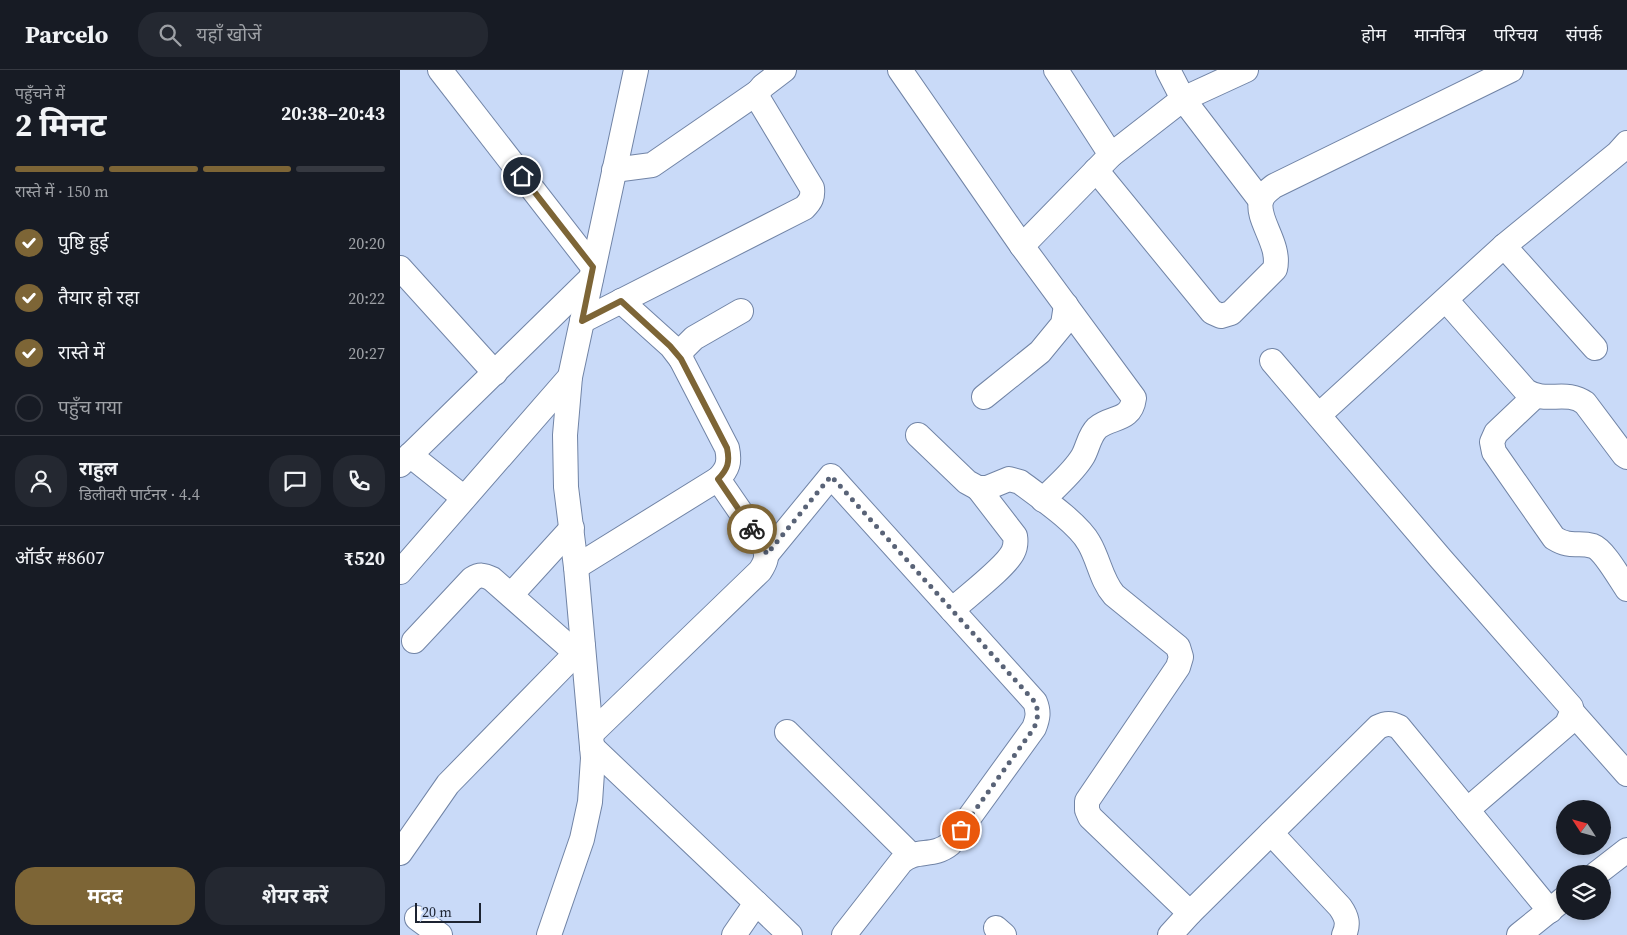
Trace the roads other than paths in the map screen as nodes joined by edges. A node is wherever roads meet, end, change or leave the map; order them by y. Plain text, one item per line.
1 (440, 70) edge
2 (636, 70) edge
3 (784, 70) edge
4 (900, 70) edge
5 (1056, 70) edge
6 (1168, 70) edge
7 (1246, 70) edge
8 (1512, 70) edge
9 (758, 92) junction
10 (1183, 99) junction
11 (1624, 153) edge
12 (1104, 163) junction
13 (614, 170) junction
14 (1261, 201) junction
15 (1022, 246) junction
16 (1504, 246) junction
17 (400, 268) edge
18 (592, 273) junction
19 (1446, 300) junction
20 (621, 301) junction
21 (1066, 304) junction
22 (741, 311) dead end
23 (582, 321) junction
24 (1595, 348) dead end
25 (681, 359) junction
26 (1272, 361) dead end
27 (495, 372) junction
28 (570, 377) junction
29 (984, 397) dead end
30 (1534, 397) junction
31 (1319, 415) junction
32 (918, 435) dead end
33 (1627, 457) edge
34 (405, 460) edge
35 (718, 479) junction
36 (978, 488) junction
37 (464, 498) junction
38 (1043, 500) junction
39 (572, 528) junction
40 (767, 554) junction
41 (576, 568) junction
42 (400, 572) edge
43 (1627, 590) edge
44 (511, 595) junction
45 (952, 610) junction
46 (414, 641) dead end
47 (579, 650) junction
48 (1572, 712) junction
49 (787, 732) dead end
50 (591, 741) junction
51 (1627, 774) edge
52 (1467, 810) junction
53 (1271, 833) junction
54 (1627, 850) edge
55 (400, 853) edge
56 (911, 855) junction
57 (1608, 865) edge
58 (756, 903) junction
59 (1556, 903) edge
60 (1556, 905) edge
61 (1190, 913) junction
62 (417, 918) dead end
63 (440, 935) edge
64 (548, 935) edge
65 (734, 935) edge
66 (790, 935) edge
67 (844, 935) edge
68 (1170, 935) edge
69 (1344, 935) edge
70 (1519, 935) edge

1 - 18 street
2 - 13 street
3 - 9 street
4 - 15 street
5 - 12 street
6 - 10 street
7 - 10 street
8 - 14 street
9 - 13 street
9 - 20 street
10 - 12 street
10 - 14 street
11 - 16 street
12 - 14 street
12 - 15 street
13 - 18 street
15 - 21 street
16 - 19 street
16 - 24 street
17 - 27 street
18 - 23 street
18 - 27 street
19 - 30 street
19 - 31 street
20 - 23 street
20 - 25 street
21 - 29 street
21 - 38 street
22 - 25 street
23 - 28 street
25 - 35 street
26 - 31 street
27 - 34 street
28 - 37 street
28 - 39 street
30 - 33 street
30 - 43 street
31 - 48 street
32 - 36 street
34 - 37 street
35 - 40 street
35 - 41 street
36 - 38 street
36 - 45 street
37 - 42 street
38 - 61 street
39 - 41 street
39 - 44 street
40 - 45 street
40 - 50 street
41 - 47 street
44 - 46 street
44 - 47 street
45 - 56 street
47 - 50 street
47 - 55 street
48 - 51 street
48 - 52 street
49 - 56 street
50 - 58 street
50 - 64 street
52 - 53 street
52 - 59 street
53 - 61 street
53 - 69 street
54 - 57 street
56 - 67 street
58 - 65 street
58 - 66 street
60 - 70 street
61 - 68 street
62 - 63 street

